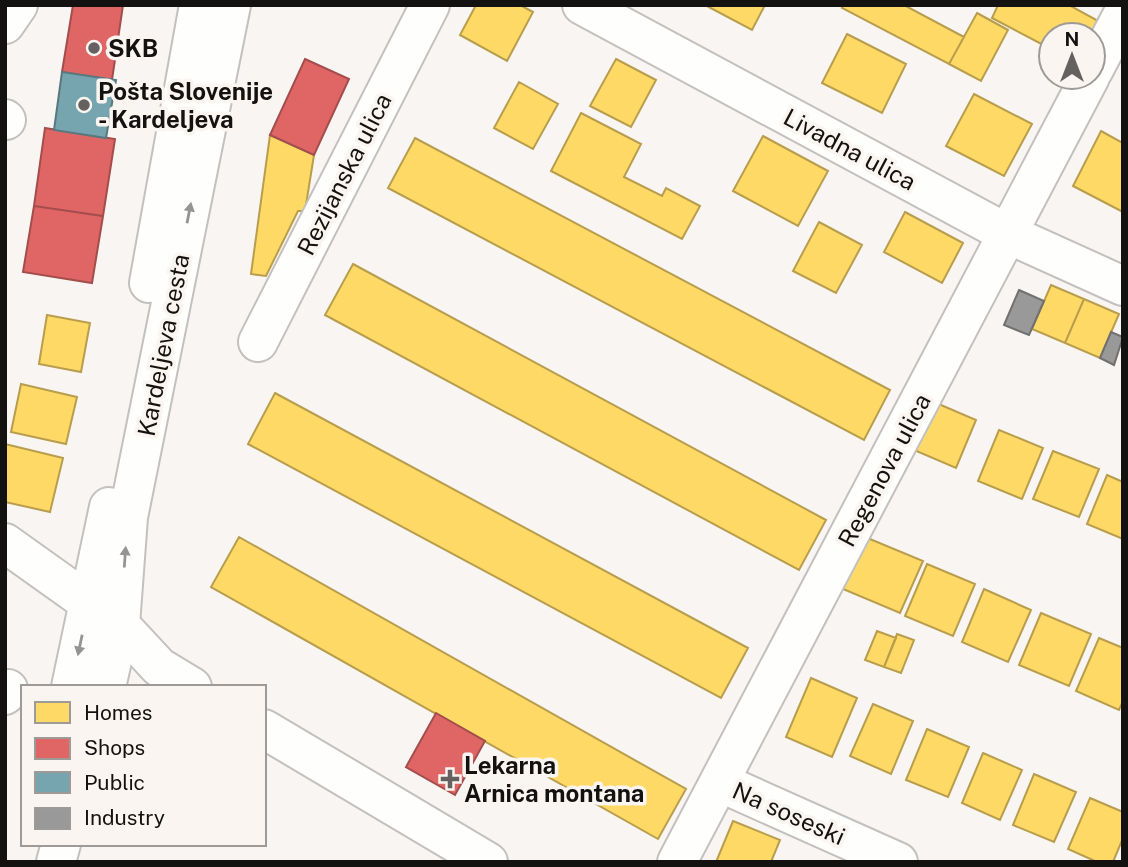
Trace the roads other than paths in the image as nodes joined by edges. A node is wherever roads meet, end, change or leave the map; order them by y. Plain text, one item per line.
1 (19, 5) edge
2 (199, 5) edge
3 (231, 5) edge
4 (430, 5) edge
5 (582, 5) edge
6 (1123, 14) edge
7 (5, 24) edge
8 (1107, 44) edge
9 (1083, 91) edge
10 (1008, 234) junction
11 (1123, 286) edge
12 (258, 342) dead end
13 (5, 543) edge
14 (89, 603) junction
15 (120, 625) junction
16 (71, 685) edge
17 (106, 685) edge
18 (189, 685) edge
19 (266, 730) edge
20 (719, 782) junction
21 (488, 862) edge
22 (677, 862) edge
23 (898, 862) edge

1 - 7 street
2 - 14 street, Kardeljeva cesta
15 -> 3 street, Kardeljeva cesta
4 - 12 street, Rezijanska ulica
5 - 10 street, Livadna ulica
6 - 8 street
9 - 10 street, Regenova ulica
10 - 11 street, Livadna ulica
10 - 20 street, Regenova ulica
13 - 14 street
14 - 15 street
14 -> 16 street, Kardeljeva cesta
15 - 17 street, Kardeljeva cesta
15 - 18 street
19 - 21 street
20 - 22 street, Regenova ulica
20 - 23 street, Na soseski

